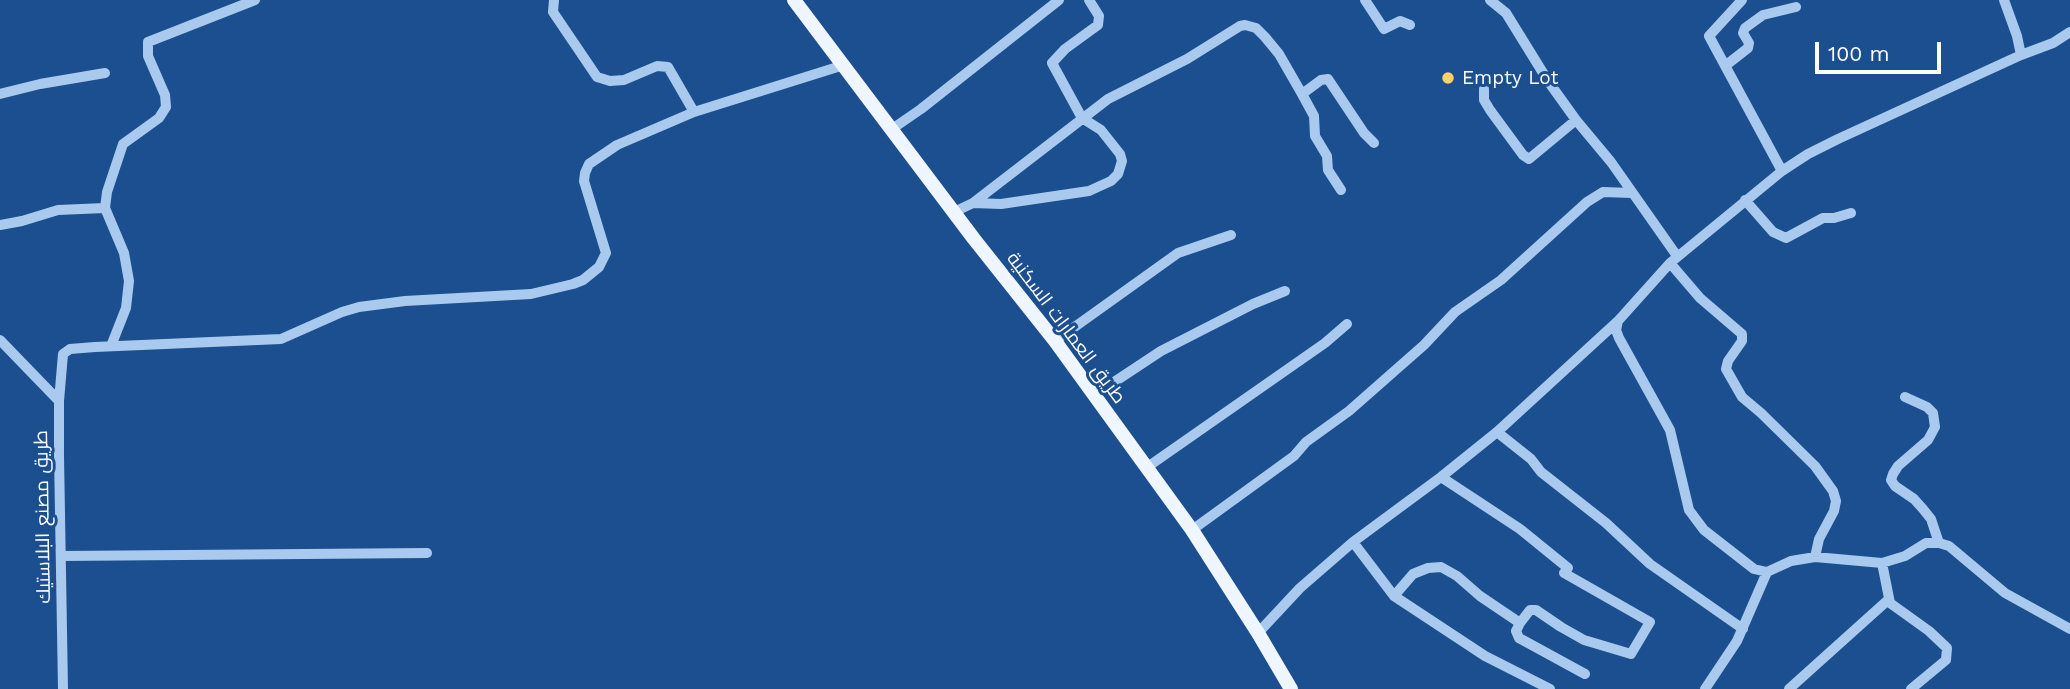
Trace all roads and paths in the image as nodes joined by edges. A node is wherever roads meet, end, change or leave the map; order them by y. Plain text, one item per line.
1 (255, 0) edge
2 (554, 0) edge
3 (794, 0) edge
4 (1059, 0) edge
5 (1088, 0) edge
6 (1365, 0) edge
7 (1742, 0) edge
8 (2004, 0) edge
9 (1500, 2) edge
10 (1797, 7) dead end
11 (1410, 26) dead end
12 (2070, 32) edge
13 (2021, 55) junction
14 (844, 65) junction
15 (1725, 66) junction
16 (105, 73) dead end
17 (1484, 89) dead end
18 (0, 94) edge
19 (1302, 94) junction
20 (694, 112) junction
21 (1082, 118) junction
22 (1576, 120) junction
23 (892, 129) junction
24 (1374, 143) dead end
25 (1782, 171) junction
26 (1341, 190) dead end
27 (1632, 193) junction
28 (1745, 200) junction
29 (973, 203) junction
30 (105, 208) junction
31 (954, 212) junction
32 (1851, 213) dead end
33 (0, 225) edge
34 (1231, 235) dead end
35 (1674, 260) junction
36 (1285, 291) dead end
37 (1618, 321) junction
38 (1347, 324) dead end
39 (0, 340) edge
40 (1055, 341) junction
41 (111, 346) junction
42 (1093, 396) junction
43 (1905, 397) dead end
44 (59, 401) junction
45 (1496, 432) junction
46 (1146, 468) junction
47 (1441, 477) junction
48 (1192, 530) junction
49 (1353, 542) junction
50 (1939, 543) junction
51 (427, 553) dead end
52 (61, 556) junction
53 (1815, 557) junction
54 (1882, 563) junction
55 (1767, 572) junction
56 (1394, 596) junction
57 (1888, 600) junction
58 (1520, 623) junction
59 (1743, 629) junction
60 (2070, 629) edge
61 (1258, 633) junction
62 (1585, 674) dead end
63 (63, 689) edge
64 (1291, 689) edge
65 (1550, 689) edge
66 (1705, 689) edge
67 (1789, 689) edge
68 (1911, 689) edge

1 - 30 street
2 - 20 street
3 - 14 main road, طريق العمارات السكنية
4 - 23 street
5 - 21 street
6 - 11 street
7 - 15 street
8 - 13 street
9 - 22 street
10 - 15 street
12 - 13 street
13 - 25 street
14 - 20 street
14 - 23 main road, طريق العمارات السكنية
15 - 25 street
16 - 18 street
17 - 22 street
19 - 21 street
19 - 24 street
19 - 26 street
20 - 41 street
21 - 29 street
21 - 29 street
22 - 27 street
23 - 31 main road, طريق العمارات السكنية
25 - 28 street
27 - 35 street
27 - 48 street
28 - 32 street
28 - 35 street
29 - 31 street
30 - 33 street
30 - 41 street
31 - 40 main road, طريق العمارات السكنية
34 - 40 street
35 - 37 street
35 - 53 street
36 - 42 street
37 - 45 street
37 - 55 street
38 - 46 street
39 - 44 street
40 - 42 main road, طريق العمارات السكنية
41 - 44 street, طريق مصنع البلاستيك
42 - 46 main road, طريق العمارات السكنية
43 - 50 street
44 - 52 street, طريق مصنع البلاستيك
45 - 47 street
45 - 59 street
46 - 48 main road, طريق العمارات السكنية
47 - 49 street
47 - 58 street
48 - 61 main road, طريق العمارات السكنية
49 - 56 street
49 - 61 street
50 - 54 street
50 - 60 street
51 - 52 street
52 - 63 street, طريق مصنع البلاستيك
53 - 54 street
53 - 55 street
54 - 57 street
55 - 59 street
56 - 58 street
56 - 65 street
57 - 67 street
57 - 68 street
58 - 62 street
59 - 66 street
61 - 64 main road, طريق العمارات السكنية

